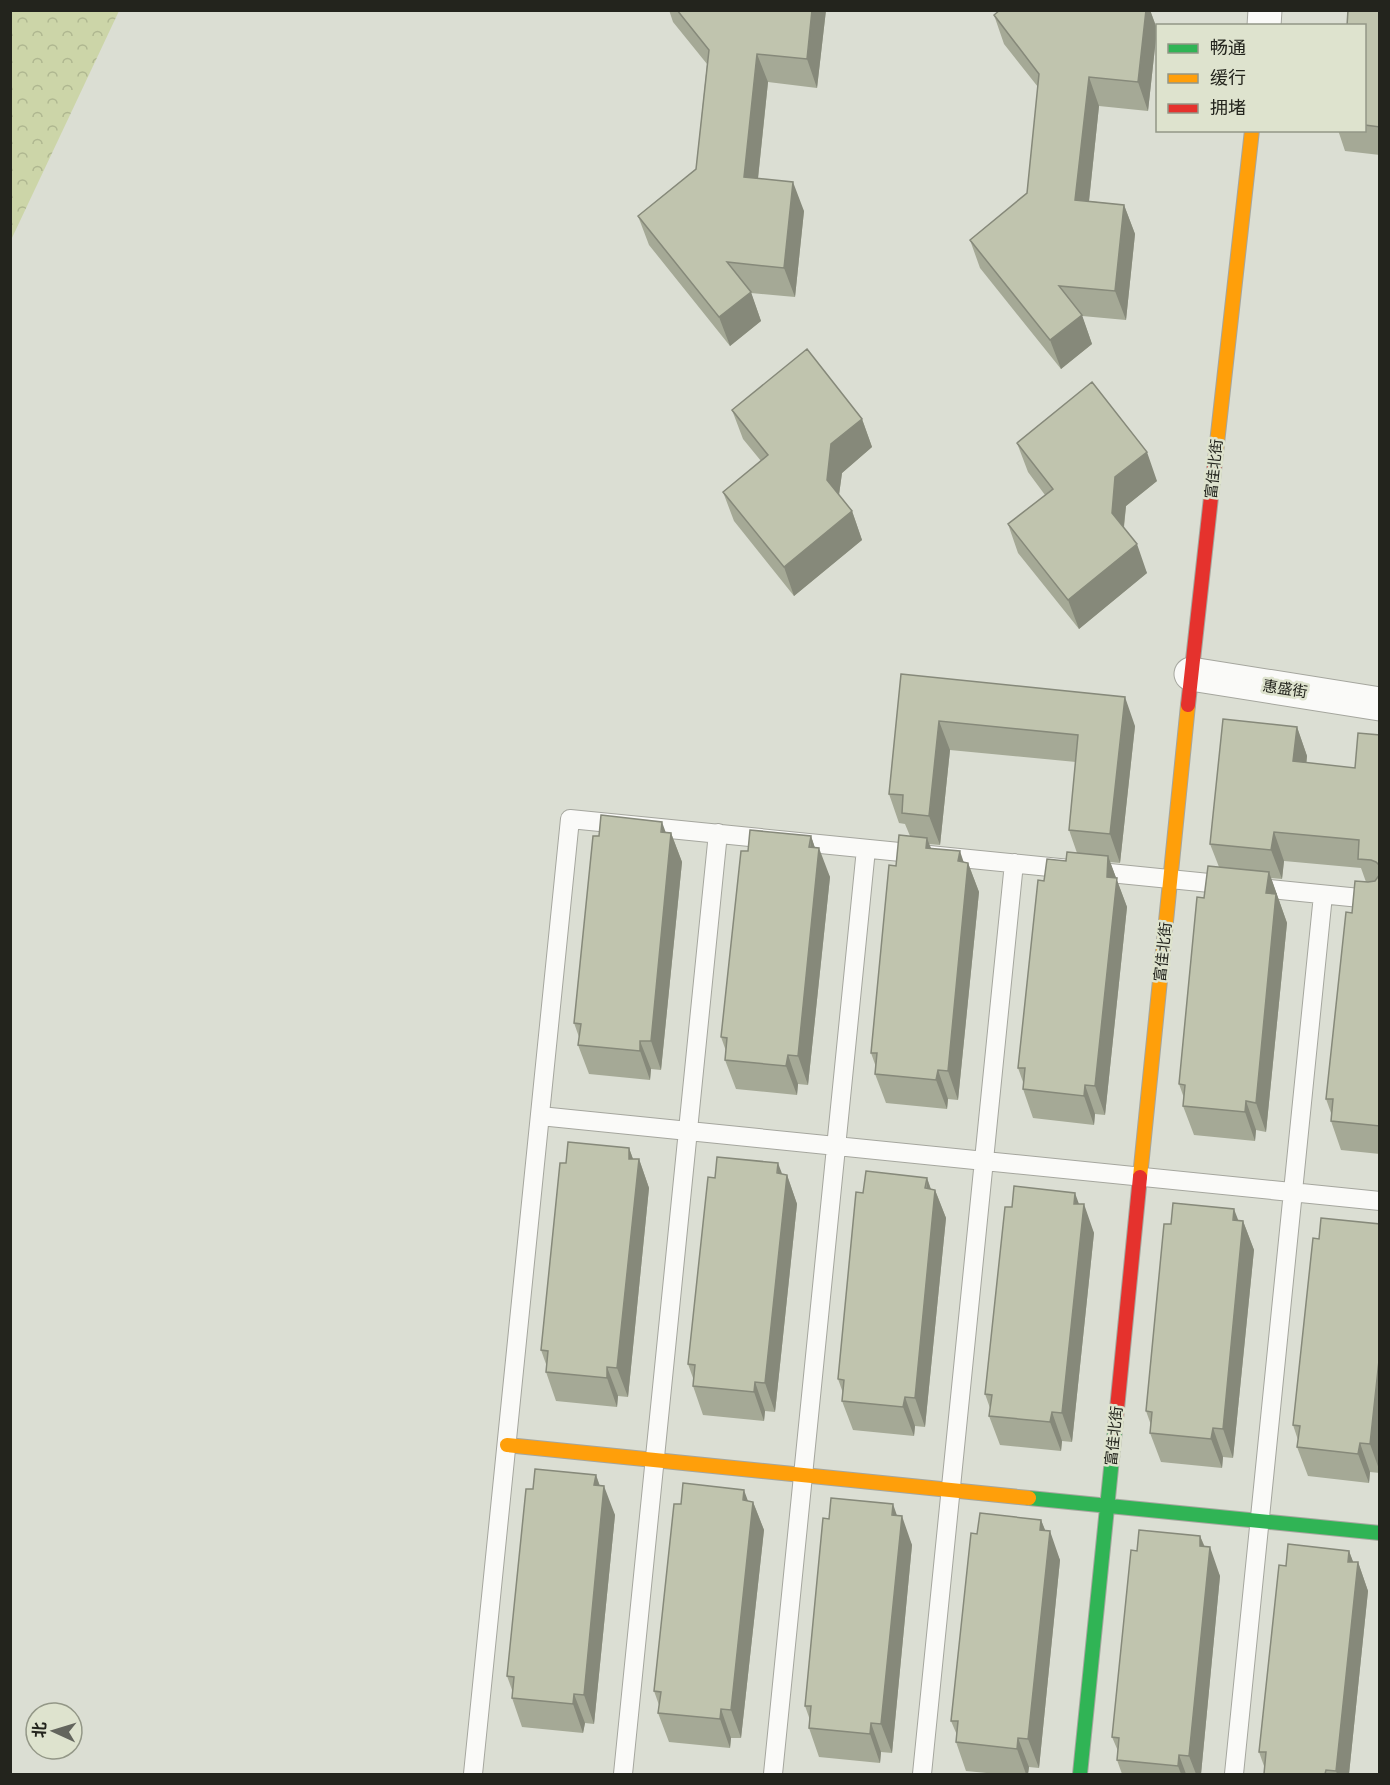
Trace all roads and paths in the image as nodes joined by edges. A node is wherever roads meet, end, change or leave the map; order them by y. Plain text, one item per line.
1 (1252, 132) edge
2 (1191, 674) junction
3 (1380, 704) edge
4 (718, 833) junction
5 (866, 849) junction
6 (1014, 863) junction
7 (1171, 879) junction
8 (1323, 895) junction
9 (1380, 900) edge
10 (540, 1116) junction
11 (687, 1131) junction
12 (836, 1146) junction
13 (984, 1161) junction
14 (1140, 1177) junction
15 (1293, 1192) junction
16 (1380, 1201) edge
17 (507, 1444) junction
18 (654, 1460) junction
19 (803, 1474) junction
20 (951, 1489) junction
21 (1107, 1505) junction
22 (1260, 1521) junction
23 (1380, 1533) edge
24 (476, 1774) edge
25 (623, 1774) edge
26 (773, 1774) edge
27 (922, 1774) edge
28 (1080, 1774) edge
29 (1234, 1774) edge

1 - 2 street, 富佳北街
2 - 3 street, 惠盛街
2 - 7 street, 富佳北街
4 - 5 lane
4 - 10 lane
4 - 11 lane
5 - 6 lane
5 - 12 lane
6 - 7 lane
6 - 13 lane
7 - 8 lane
7 - 14 street, 富佳北街
8 - 9 lane
8 - 15 lane
10 - 11 lane
10 - 17 lane
11 - 12 lane
11 - 18 lane
12 - 13 lane
12 - 19 lane
13 - 14 lane
13 - 20 lane
14 - 15 lane
14 - 21 street, 富佳北街
15 - 16 lane
15 - 22 lane
17 - 18 street
17 - 24 lane
18 - 19 street
18 - 25 lane
19 - 20 street
19 - 26 lane
20 - 21 street
20 - 27 lane
21 - 22 street
21 - 28 street, 富佳北街
22 - 23 street
22 - 29 lane

